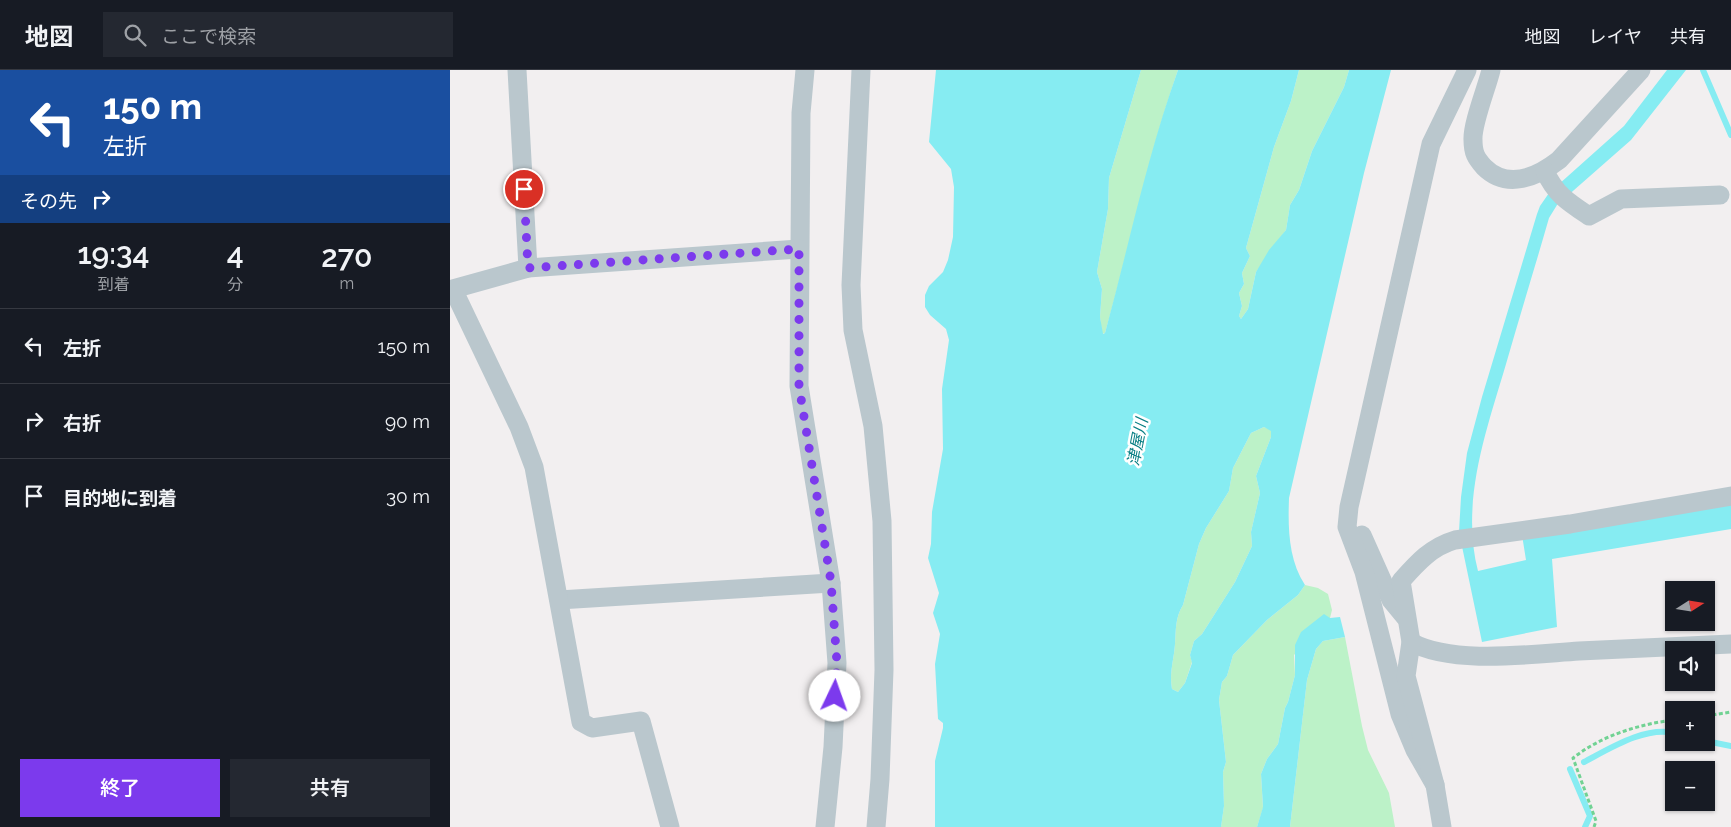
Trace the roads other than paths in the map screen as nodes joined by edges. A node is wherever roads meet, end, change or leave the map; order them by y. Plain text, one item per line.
1 (518, 70) edge
2 (805, 70) edge
3 (861, 70) edge
4 (1467, 70) edge
5 (1491, 70) edge
6 (1641, 70) edge
7 (1548, 179) junction
8 (1720, 195) dead end
9 (799, 249) junction
10 (528, 268) junction
11 (451, 290) edge
12 (1731, 496) edge
13 (1349, 507) junction
14 (831, 582) junction
15 (559, 600) junction
16 (1406, 618) junction
17 (1411, 642) junction
18 (1731, 644) edge
19 (1435, 785) junction
20 (670, 827) edge
21 (825, 827) edge
22 (876, 827) edge
23 (1442, 827) edge

1 - 10 street
2 - 9 street
3 - 22 street
4 - 13 street
5 - 7 street
6 - 7 street
7 - 8 street
9 - 10 street
9 - 14 street
10 - 11 street
11 - 15 street
12 - 16 street
13 - 16 street
13 - 19 street
14 - 15 street
14 - 21 street
15 - 20 street
16 - 17 street
17 - 18 street
17 - 19 street
19 - 23 street

